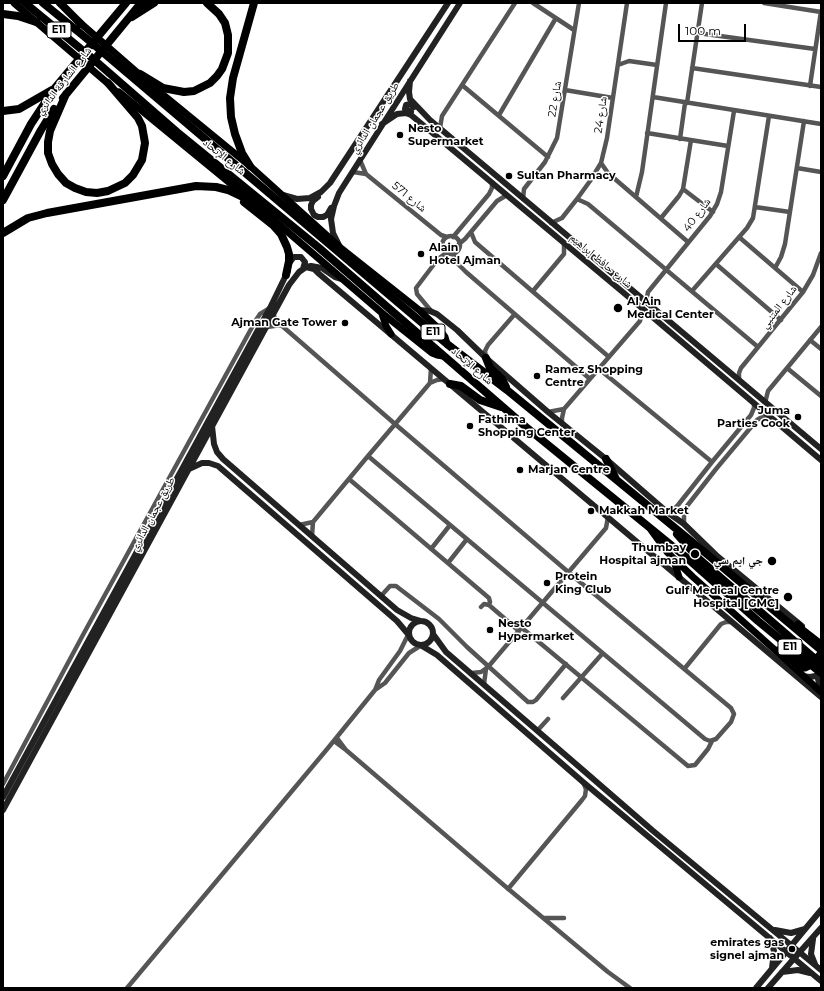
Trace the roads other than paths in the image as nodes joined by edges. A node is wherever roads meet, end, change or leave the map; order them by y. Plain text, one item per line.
1 (14, 3) edge
2 (25, 3) edge
3 (43, 3) edge
4 (56, 3) edge
5 (60, 3) edge
6 (123, 3) edge
7 (126, 3) edge
8 (141, 3) edge
9 (154, 3) edge
10 (207, 3) edge
11 (254, 3) edge
12 (448, 3) edge
13 (460, 3) edge
14 (515, 3) edge
15 (533, 3) edge
16 (579, 3) edge
17 (627, 3) edge
18 (666, 3) edge
19 (702, 3) edge
20 (764, 3) edge
21 (790, 5) edge
22 (118, 12) junction
23 (821, 12) edge
24 (3, 14) edge
25 (556, 18) junction
26 (126, 21) junction
27 (36, 22) junction
28 (80, 24) junction
29 (574, 30) junction
30 (698, 32) junction
31 (815, 50) junction
32 (620, 53) junction
33 (629, 61) junction
34 (618, 65) junction
35 (657, 65) junction
36 (692, 68) junction
37 (140, 74) junction
38 (410, 81) junction
39 (108, 83) junction
40 (462, 85) junction
41 (810, 86) junction
42 (821, 87) edge
43 (54, 89) junction
44 (565, 90) junction
45 (66, 94) junction
46 (652, 97) junction
47 (613, 98) junction
48 (686, 103) junction
49 (3, 111) edge
50 (734, 111) junction
51 (425, 115) junction
52 (499, 115) junction
53 (442, 116) junction
54 (769, 116) junction
55 (430, 120) junction
56 (804, 121) junction
57 (382, 124) junction
58 (821, 124) edge
59 (424, 126) junction
60 (440, 128) junction
61 (647, 133) junction
62 (680, 139) junction
63 (691, 140) junction
64 (728, 146) junction
65 (548, 157) junction
66 (360, 160) junction
67 (601, 163) junction
68 (250, 166) junction
69 (797, 168) junction
70 (353, 172) junction
71 (596, 172) junction
72 (821, 172) edge
73 (338, 173) junction
74 (608, 173) junction
75 (366, 174) junction
76 (3, 176) edge
77 (492, 182) junction
78 (344, 186) junction
79 (524, 189) junction
80 (683, 189) junction
81 (170, 191) junction
82 (514, 191) junction
83 (583, 192) junction
84 (279, 194) junction
85 (489, 194) junction
86 (507, 195) junction
87 (636, 197) junction
88 (523, 199) junction
89 (577, 199) junction
90 (3, 200) edge
91 (497, 201) junction
92 (253, 202) junction
93 (588, 204) junction
94 (755, 207) junction
95 (713, 212) junction
96 (790, 212) junction
97 (562, 218) junction
98 (661, 218) junction
99 (551, 223) junction
100 (281, 226) junction
101 (560, 231) junction
102 (471, 232) junction
103 (3, 233) edge
104 (453, 237) junction
105 (739, 237) junction
106 (445, 239) junction
107 (465, 239) junction
108 (475, 242) junction
109 (688, 242) junction
110 (564, 243) junction
111 (460, 244) junction
112 (342, 250) junction
113 (574, 251) junction
114 (821, 252) edge
115 (446, 253) junction
116 (453, 254) junction
117 (564, 254) junction
118 (290, 262) junction
119 (716, 264) junction
120 (305, 268) junction
121 (666, 268) junction
122 (775, 268) junction
123 (286, 275) junction
124 (343, 279) junction
125 (533, 291) junction
126 (692, 291) junction
127 (648, 292) junction
128 (803, 292) junction
129 (636, 294) junction
130 (646, 302) junction
131 (270, 308) junction
132 (643, 309) junction
133 (419, 310) junction
134 (432, 312) junction
135 (382, 313) junction
136 (273, 315) junction
137 (514, 315) junction
138 (653, 318) junction
139 (781, 320) junction
140 (640, 321) junction
141 (281, 325) junction
142 (821, 326) edge
143 (267, 327) junction
144 (391, 334) junction
145 (810, 340) junction
146 (447, 344) junction
147 (488, 345) junction
148 (758, 347) junction
149 (477, 348) junction
150 (821, 350) edge
151 (443, 356) junction
152 (610, 357) junction
153 (486, 358) junction
154 (431, 368) junction
155 (741, 368) junction
156 (787, 368) junction
157 (599, 369) junction
158 (728, 371) junction
159 (590, 379) junction
160 (447, 381) junction
161 (739, 381) junction
162 (430, 383) junction
163 (506, 390) junction
164 (768, 391) junction
165 (756, 396) junction
166 (821, 396) edge
167 (754, 403) junction
168 (765, 403) junction
169 (504, 408) junction
170 (564, 409) junction
171 (548, 412) junction
172 (771, 417) junction
173 (748, 418) junction
174 (755, 423) junction
175 (395, 424) junction
176 (562, 424) junction
177 (212, 426) junction
178 (821, 449) edge
179 (368, 456) junction
180 (606, 459) junction
181 (821, 460) edge
182 (712, 462) junction
183 (188, 470) junction
184 (349, 479) junction
185 (617, 481) junction
186 (252, 495) junction
187 (684, 499) junction
188 (271, 500) junction
189 (689, 503) junction
190 (667, 512) junction
191 (608, 517) junction
192 (314, 522) junction
193 (684, 524) junction
194 (299, 525) junction
195 (450, 525) junction
196 (617, 525) junction
197 (673, 527) junction
198 (606, 528) junction
199 (651, 530) junction
200 (312, 536) junction
201 (467, 539) junction
202 (431, 549) junction
203 (708, 555) junction
204 (673, 558) junction
205 (725, 562) junction
206 (448, 563) junction
207 (569, 572) junction
208 (679, 577) junction
209 (381, 596) junction
210 (543, 604) junction
211 (489, 605) junction
212 (481, 607) dead end
213 (722, 614) junction
214 (762, 619) junction
215 (421, 621) junction
216 (732, 622) junction
217 (721, 624) junction
218 (798, 624) junction
219 (521, 629) junction
220 (408, 634) junction
221 (433, 634) junction
222 (821, 640) edge
223 (821, 644) edge
224 (421, 646) junction
225 (775, 650) junction
226 (821, 651) edge
227 (602, 654) junction
228 (566, 664) junction
229 (821, 664) edge
230 (821, 667) edge
231 (487, 668) junction
232 (685, 668) junction
233 (472, 673) junction
234 (820, 674) edge
235 (802, 676) junction
236 (582, 677) junction
237 (484, 684) junction
238 (375, 690) junction
239 (821, 692) edge
240 (563, 698) dead end
241 (821, 698) edge
242 (548, 719) dead end
243 (537, 731) junction
244 (335, 740) junction
245 (712, 741) junction
246 (583, 782) junction
247 (3, 784) edge
248 (3, 798) edge
249 (3, 810) edge
250 (508, 889) junction
251 (821, 910) edge
252 (544, 918) junction
253 (564, 918) dead end
254 (771, 928) junction
255 (807, 928) junction
256 (821, 928) edge
257 (814, 936) junction
258 (769, 937) junction
259 (792, 946) junction
260 (787, 952) junction
261 (800, 952) junction
262 (795, 958) junction
263 (819, 969) edge
264 (772, 970) junction
265 (782, 972) junction
266 (812, 974) junction
267 (821, 981) edge
268 (127, 988) edge
269 (630, 988) edge
270 (756, 988) edge
271 (768, 988) edge

1 - 27 main road
2 - 151 highway, شارع الإتحاد / E11
3 - 146 highway, شارع الإتحاد / E11
4 - 28 main road
5 - 28 highway
6 - 22 highway
7 - 22 highway, شارع الشارقة الدائري
8 - 26 highway, شارع الشارقة الدائري
9 - 26 highway
10 - 37 highway
11 - 68 highway
12 - 73 main road, طريق عجمان الدائري
13 - 38 main road, طريق عجمان الدائري
14 - 40 street
15 - 25 street
16 - 29 street, شارع 22
17 - 32 street, شارع 24
18 - 35 street
19 - 30 street
20 - 21 street
21 - 23 street
22 - 43 highway, شارع الشارقة الدائري
23 - 31 street
24 - 27 highway
25 - 29 street
25 - 52 street
26 - 45 highway, شارع الشارقة الدائري
27 - 39 main road
28 - 37 main road
29 - 44 street, شارع 22
30 - 31 street
30 - 36 street
31 - 41 street
32 - 33 street
32 - 34 street, شارع 24
33 - 34 street
33 - 35 street
34 - 47 street, شارع 24
35 - 46 street
36 - 41 street
36 - 48 street
37 - 68 main road
38 - 51 main road, شارع حافظ إبراهيم
38 - 57 main road, طريق عجمان الدائري
39 - 45 highway
39 - 92 main road
40 - 52 street
40 - 53 street
41 - 42 street
43 - 49 highway
43 - 76 highway, شارع الشارقة الدائري
44 - 47 street
44 - 65 street, شارع 22
45 - 90 highway, شارع الشارقة الدائري
46 - 48 street
46 - 61 street
47 - 67 street, شارع 24
48 - 50 street
48 - 62 street
50 - 54 street
50 - 64 street, شارع 40
51 - 55 main road, شارع حافظ إبراهيم
51 - 59 main road
52 - 65 street
53 - 55 street
53 - 60 street
54 - 56 street
54 - 94 street
55 - 60 main road, شارع حافظ إبراهيم
56 - 58 street
56 - 69 street
57 - 59 main road, شارع حافظ إبراهيم
57 - 66 main road, طريق عجمان الدائري
59 - 77 main road, شارع حافظ إبراهيم
60 - 82 main road, شارع حافظ إبراهيم
61 - 62 street
61 - 87 street
62 - 63 street
63 - 64 street
63 - 80 street
64 - 95 street, شارع 40
65 - 79 street, شارع 22
66 - 70 main road, طريق عجمان الدائري
66 - 75 street, شارع 571
67 - 71 street, شارع 24
67 - 74 street
68 - 84 main road
69 - 72 street
69 - 96 street
70 - 75 street
70 - 78 main road, طريق عجمان الدائري
71 - 74 street
71 - 83 street, شارع 24
73 - 78 main road
73 - 84 main road, طريق عجمان الدائري
74 - 87 street
75 - 106 street, شارع 571
77 - 85 street
77 - 86 main road, شارع حافظ إبراهيم
78 - 112 main road, طريق عجمان الدائري
79 - 82 street
79 - 88 street
80 - 95 street
80 - 98 street
81 - 92 highway
81 - 103 highway
81 - 123 highway
82 - 88 main road, شارع حافظ إبراهيم
83 - 89 street, شارع 24
83 - 93 street
84 - 112 main road
85 - 91 street
85 - 104 street
86 - 91 street
86 - 110 main road, شارع حافظ إبراهيم
87 - 98 street
88 - 99 main road, شارع حافظ إبراهيم
89 - 93 street
89 - 97 street, شارع 24
91 - 102 street
92 - 100 main road
93 - 121 street
94 - 96 street
94 - 105 street
95 - 109 street, شارع 40
96 - 122 street
97 - 99 street, شارع 24
97 - 101 street, شارع 24
98 - 109 street
99 - 101 main road, شارع حافظ إبراهيم
100 - 118 main road, طريق عجمان الدائري
100 - 124 main road
101 - 129 main road, شارع حافظ إبراهيم
102 - 107 street
102 - 108 street
104 - 106 street
104 - 111 street
105 - 119 street
105 - 122 street
106 - 115 street
107 - 108 street
107 - 111 street
108 - 125 street
109 - 121 street, شارع 40
110 - 113 main road, شارع حافظ إبراهيم
110 - 117 street
111 - 116 street
112 - 133 main road
113 - 117 street
113 - 132 main road, شارع حافظ إبراهيم
114 - 128 street, شارع المتنبي
115 - 116 street
115 - 134 street
116 - 137 street
117 - 125 street
118 - 120 main road
118 - 123 main road, طريق عجمان الدائري
119 - 126 street
119 - 139 street
120 - 124 main road
120 - 136 main road, طريق عجمان الدائري
120 - 144 main road
121 - 126 street
121 - 127 street, شارع 40
122 - 128 street
123 - 131 main road, طريق عجمان الدائري
124 - 135 main road
125 - 152 street
126 - 148 street
127 - 129 street
127 - 130 street, شارع 40
128 - 139 street, شارع المتنبي
129 - 130 main road, شارع حافظ إبراهيم
130 - 158 main road, شارع حافظ إبراهيم
131 - 247 street
131 - 248 main road, طريق عجمان الدائري
132 - 138 main road, شارع حافظ إبراهيم
132 - 140 street
133 - 134 main road
133 - 146 main road
134 - 149 main road
135 - 144 main road
135 - 151 main road
136 - 141 street
136 - 143 main road, طريق عجمان الدائري
137 - 147 street
137 - 159 street
138 - 140 street
138 - 167 main road, شارع حافظ إبراهيم
139 - 148 street, شارع المتنبي
140 - 152 street
141 - 143 street
141 - 175 street
142 - 145 street
143 - 177 main road, طريق عجمان الدائري
144 - 154 main road
145 - 150 street
145 - 156 street
146 - 163 highway, شارع الإتحاد / E11
147 - 149 street
147 - 153 street
148 - 155 street, شارع المتنبي
149 - 153 main road
151 - 169 highway, شارع الإتحاد / E11
152 - 157 street
153 - 163 highway
153 - 171 main road
154 - 160 main road
154 - 162 street
155 - 158 street
155 - 161 street
156 - 164 street
156 - 166 street
157 - 159 street
157 - 182 street
158 - 161 main road, شارع حافظ إبراهيم
159 - 170 street
160 - 162 street
160 - 169 highway
160 - 191 main road
161 - 165 main road, شارع حافظ إبراهيم
162 - 175 street
163 - 185 highway, شارع الإتحاد / E11
164 - 165 street
164 - 168 street
165 - 168 main road, شارع حافظ إبراهيم
167 - 172 main road, شارع حافظ إبراهيم
167 - 173 street
168 - 178 main road, شارع حافظ إبراهيم
169 - 199 highway, شارع الإتحاد / E11
170 - 171 street
170 - 176 street
171 - 176 main road
172 - 174 street
172 - 181 main road, شارع حافظ إبراهيم
173 - 174 street
173 - 182 street
174 - 189 street
175 - 179 street
175 - 207 street
176 - 180 main road
177 - 183 main road, طريق عجمان الدائري
177 - 188 main road
179 - 184 street
179 - 195 street
180 - 185 highway
180 - 190 main road
182 - 187 street
183 - 186 main road
183 - 249 main road, طريق عجمان الدائري
184 - 192 street
184 - 202 street
185 - 197 highway, شارع الإتحاد / E11
186 - 188 main road
186 - 220 main road
187 - 189 street
187 - 190 street
188 - 194 main road
189 - 193 street
190 - 193 main road
191 - 196 main road
191 - 198 street
192 - 194 street
192 - 200 street
193 - 205 main road
194 - 200 main road
195 - 201 street
195 - 202 street
196 - 198 street
196 - 208 main road
197 - 203 highway, شارع الإتحاد / E11
197 - 214 highway
198 - 207 street
199 - 204 main road
199 - 214 highway, شارع الإتحاد / E11
200 - 209 main road
201 - 206 street
201 - 210 street
202 - 206 street
203 - 205 highway
203 - 226 highway, شارع الإتحاد / E11
204 - 208 main road
204 - 225 main road
205 - 218 main road
206 - 211 street
207 - 210 street
207 - 232 street
208 - 213 main road
209 - 215 main road
209 - 231 street
210 - 219 street
210 - 227 street
211 - 212 street
211 - 219 street
213 - 216 main road
213 - 217 street
214 - 229 highway
214 - 234 highway, شارع الإتحاد / E11
215 - 220 main road
215 - 221 main road
216 - 217 street
216 - 241 main road
217 - 232 street
218 - 222 main road
218 - 223 main road
219 - 228 street
219 - 231 street
220 - 224 main road
220 - 238 street
221 - 224 main road
221 - 233 main road
224 - 238 street
224 - 246 main road
225 - 226 main road
225 - 235 main road
227 - 236 street
227 - 245 street
228 - 231 street
228 - 236 street
230 - 234 main road
231 - 233 street
231 - 237 street
232 - 245 street
233 - 237 main road
234 - 235 main road
234 - 239 main road
235 - 239 main road
236 - 240 street
236 - 245 street
237 - 243 main road
238 - 244 street
242 - 243 street
243 - 254 main road
244 - 250 street
244 - 268 street
246 - 250 street
246 - 258 main road
250 - 252 street
251 - 255 main road
252 - 253 street
252 - 269 street
254 - 255 main road
254 - 259 main road
255 - 259 main road
256 - 257 main road
257 - 261 main road
257 - 263 main road
258 - 260 main road
258 - 264 main road
259 - 260 main road
259 - 261 main road
260 - 262 main road
260 - 264 main road
261 - 262 main road
261 - 263 main road
262 - 265 main road
262 - 266 main road
264 - 270 main road
265 - 266 main road
265 - 271 main road
266 - 267 main road

